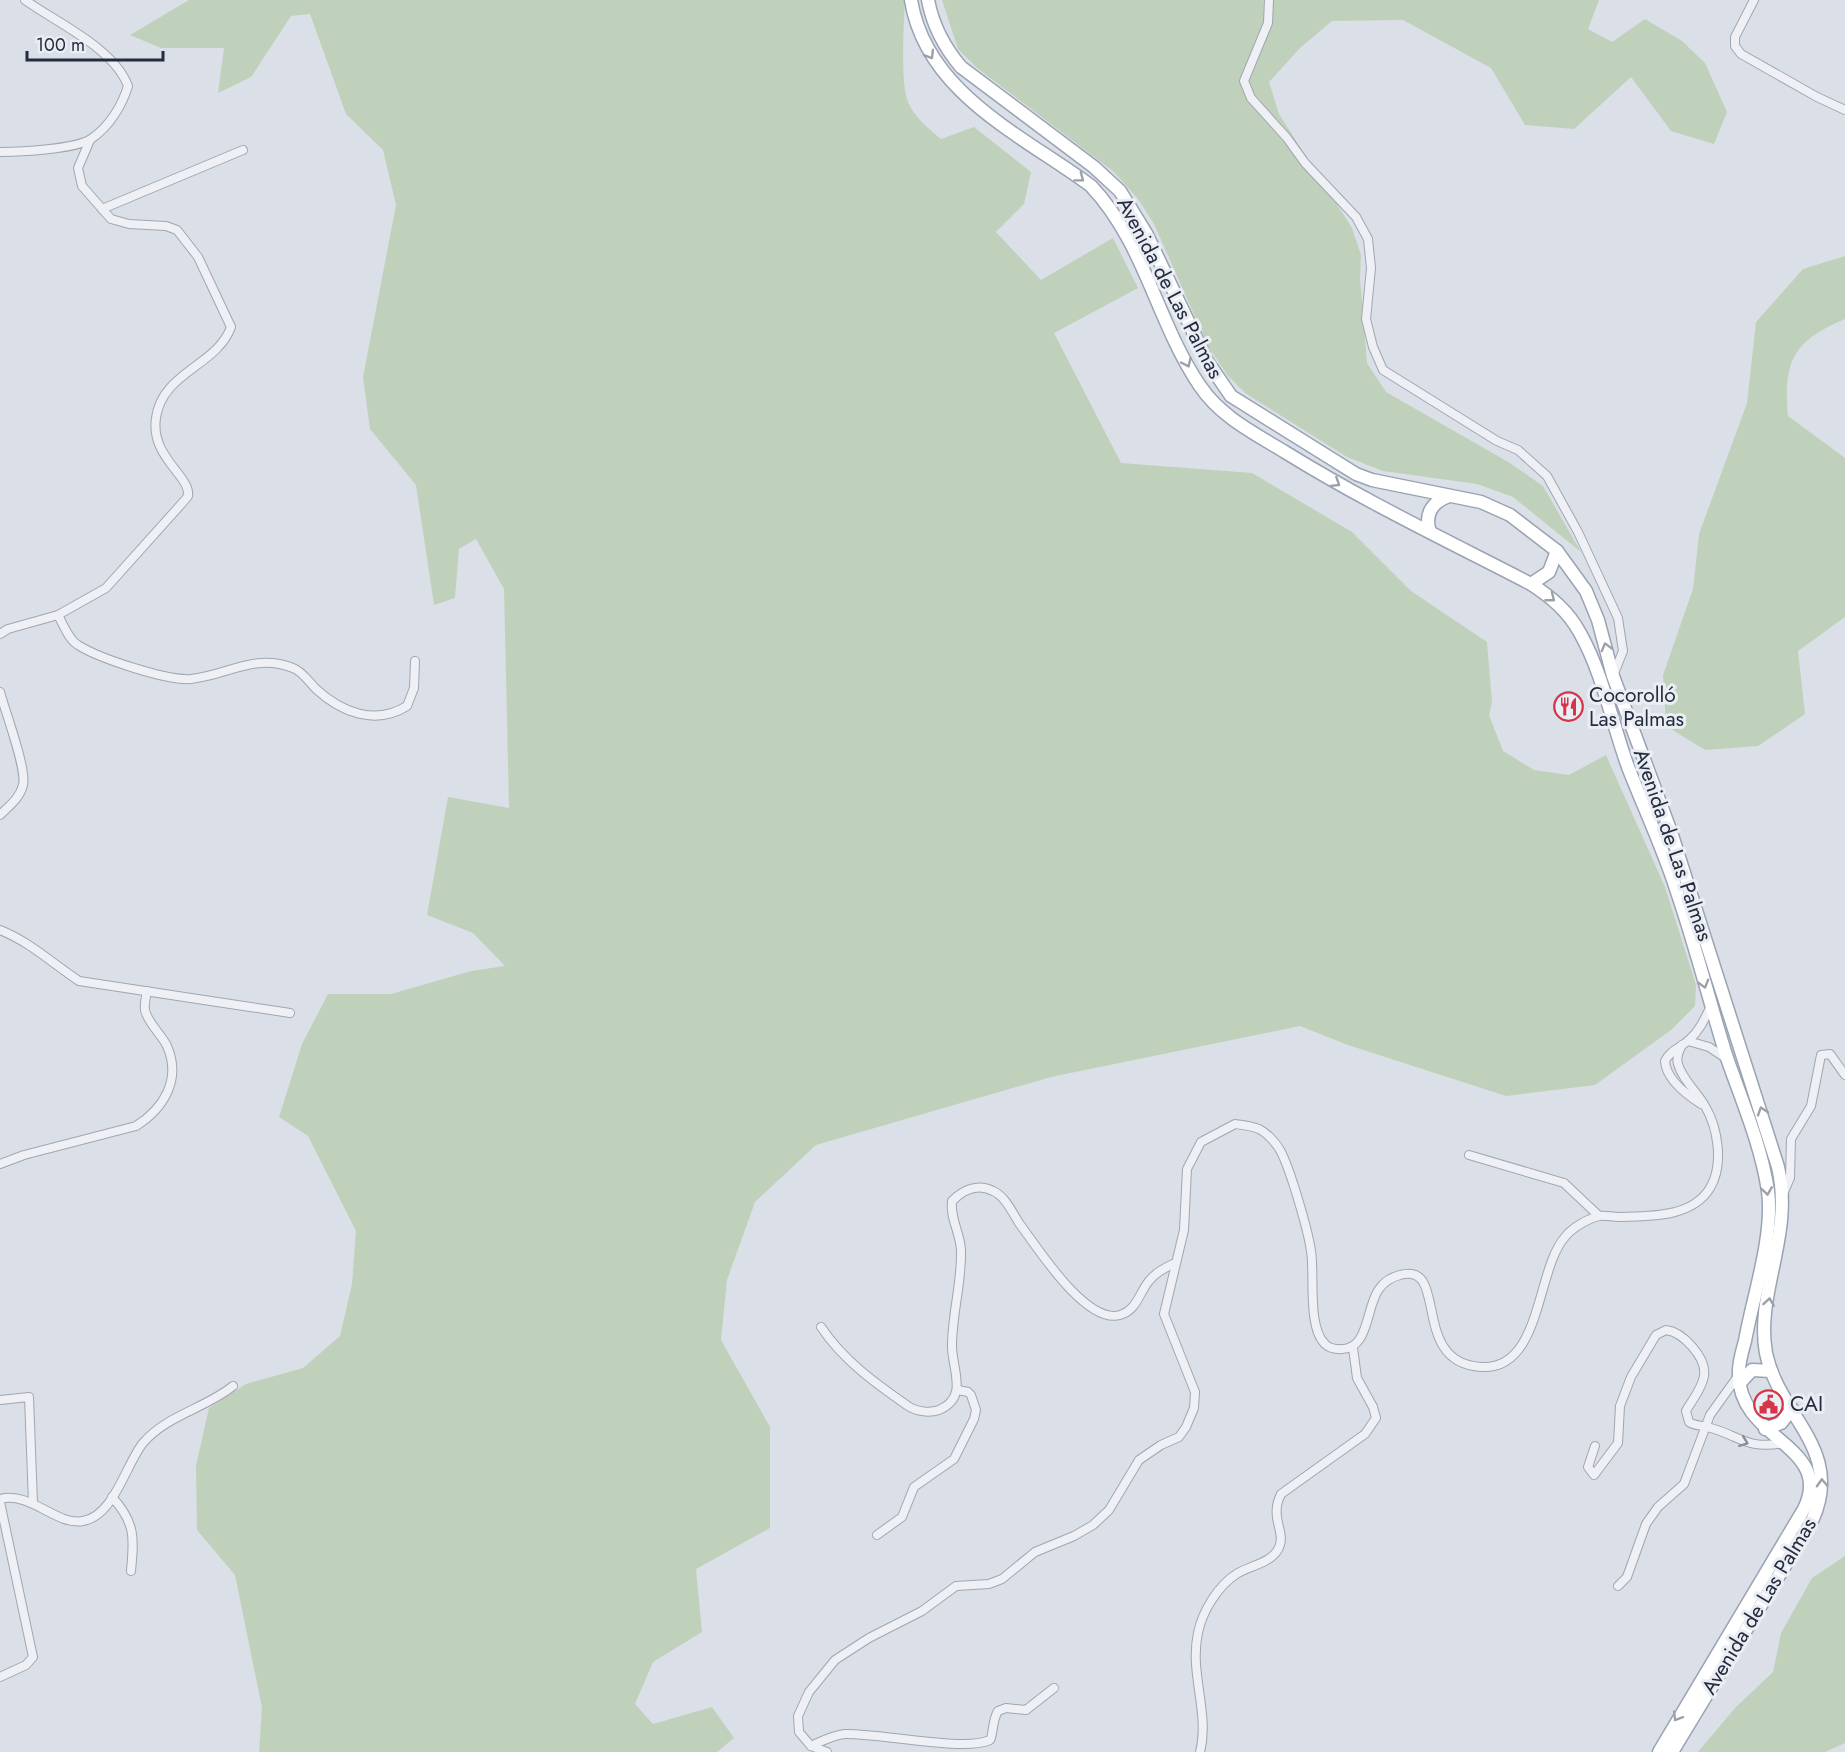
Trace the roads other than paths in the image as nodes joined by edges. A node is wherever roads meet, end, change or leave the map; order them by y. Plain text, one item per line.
1 (25, 0) edge
2 (911, 0) edge
3 (928, 0) edge
4 (1269, 0) edge
5 (1754, 0) edge
6 (1845, 110) edge
7 (90, 140) junction
8 (243, 150) dead end
9 (0, 152) edge
10 (102, 209) junction
11 (1449, 496) junction
12 (1430, 532) junction
13 (1557, 551) junction
14 (1531, 584) junction
15 (58, 615) junction
16 (0, 634) edge
17 (415, 661) dead end
18 (1613, 676) junction
19 (0, 693) edge
20 (0, 815) edge
21 (0, 930) edge
22 (147, 991) junction
23 (1711, 1006) junction
24 (290, 1013) dead end
25 (1685, 1043) junction
26 (1728, 1059) junction
27 (1845, 1075) edge
28 (1705, 1106) junction
29 (1469, 1155) dead end
30 (0, 1164) edge
31 (1783, 1194) junction
32 (1599, 1216) junction
33 (1175, 1263) junction
34 (821, 1327) dead end
35 (1353, 1348) junction
36 (1772, 1371) junction
37 (1739, 1380) junction
38 (233, 1386) dead end
39 (958, 1390) junction
40 (0, 1400) edge
41 (1792, 1409) junction
42 (1706, 1426) junction
43 (1765, 1429) junction
44 (1784, 1443) junction
45 (1595, 1446) dead end
46 (112, 1497) junction
47 (0, 1500) edge
48 (33, 1503) junction
49 (878, 1534) dead end
50 (131, 1572) dead end
51 (1618, 1586) dead end
52 (0, 1677) edge
53 (1054, 1688) dead end
54 (811, 1746) junction
55 (827, 1752) edge
56 (1200, 1752) edge
57 (1659, 1752) edge
58 (1672, 1752) edge

1 - 7 street
2 -> 12 main road, Avenida de Las Palmas
3 - 11 main road, Avenida de Las Palmas
4 - 18 street
5 - 6 street
7 - 9 street
7 - 10 street
8 - 10 street
10 - 15 street
11 - 12 main road
11 - 13 main road, Avenida de Las Palmas
12 - 14 main road, Avenida de Las Palmas
13 - 14 main road
18 -> 13 main road, Avenida de Las Palmas
14 -> 23 main road, Avenida de Las Palmas
15 - 16 street
15 - 17 street
31 -> 18 main road, Avenida de Las Palmas
19 - 20 street
21 - 22 street
22 - 24 street
22 - 30 street
23 - 25 street
23 - 26 main road, Avenida de Las Palmas
25 - 26 street
25 - 28 street
25 - 28 street
26 -> 37 main road, Avenida de Las Palmas
27 - 31 street
28 - 32 street
29 - 32 street
36 -> 31 main road, Avenida de Las Palmas
32 - 35 street
33 - 35 street
33 - 39 street
33 - 54 street
34 - 39 street
35 - 56 street
36 - 37 main road
36 - 41 main road, Avenida de Las Palmas
37 - 42 street
37 - 43 main road, Avenida de Las Palmas
38 - 46 street
39 - 49 street
40 - 48 street
41 - 43 main road
58 -> 41 main road, Avenida de Las Palmas
42 -> 44 street
42 - 45 street
42 - 51 street
43 - 44 main road, Avenida de Las Palmas
44 -> 57 main road, Avenida de Las Palmas
46 - 48 street
46 - 50 street
47 - 48 street
47 - 52 street
53 - 54 street
54 - 55 street

